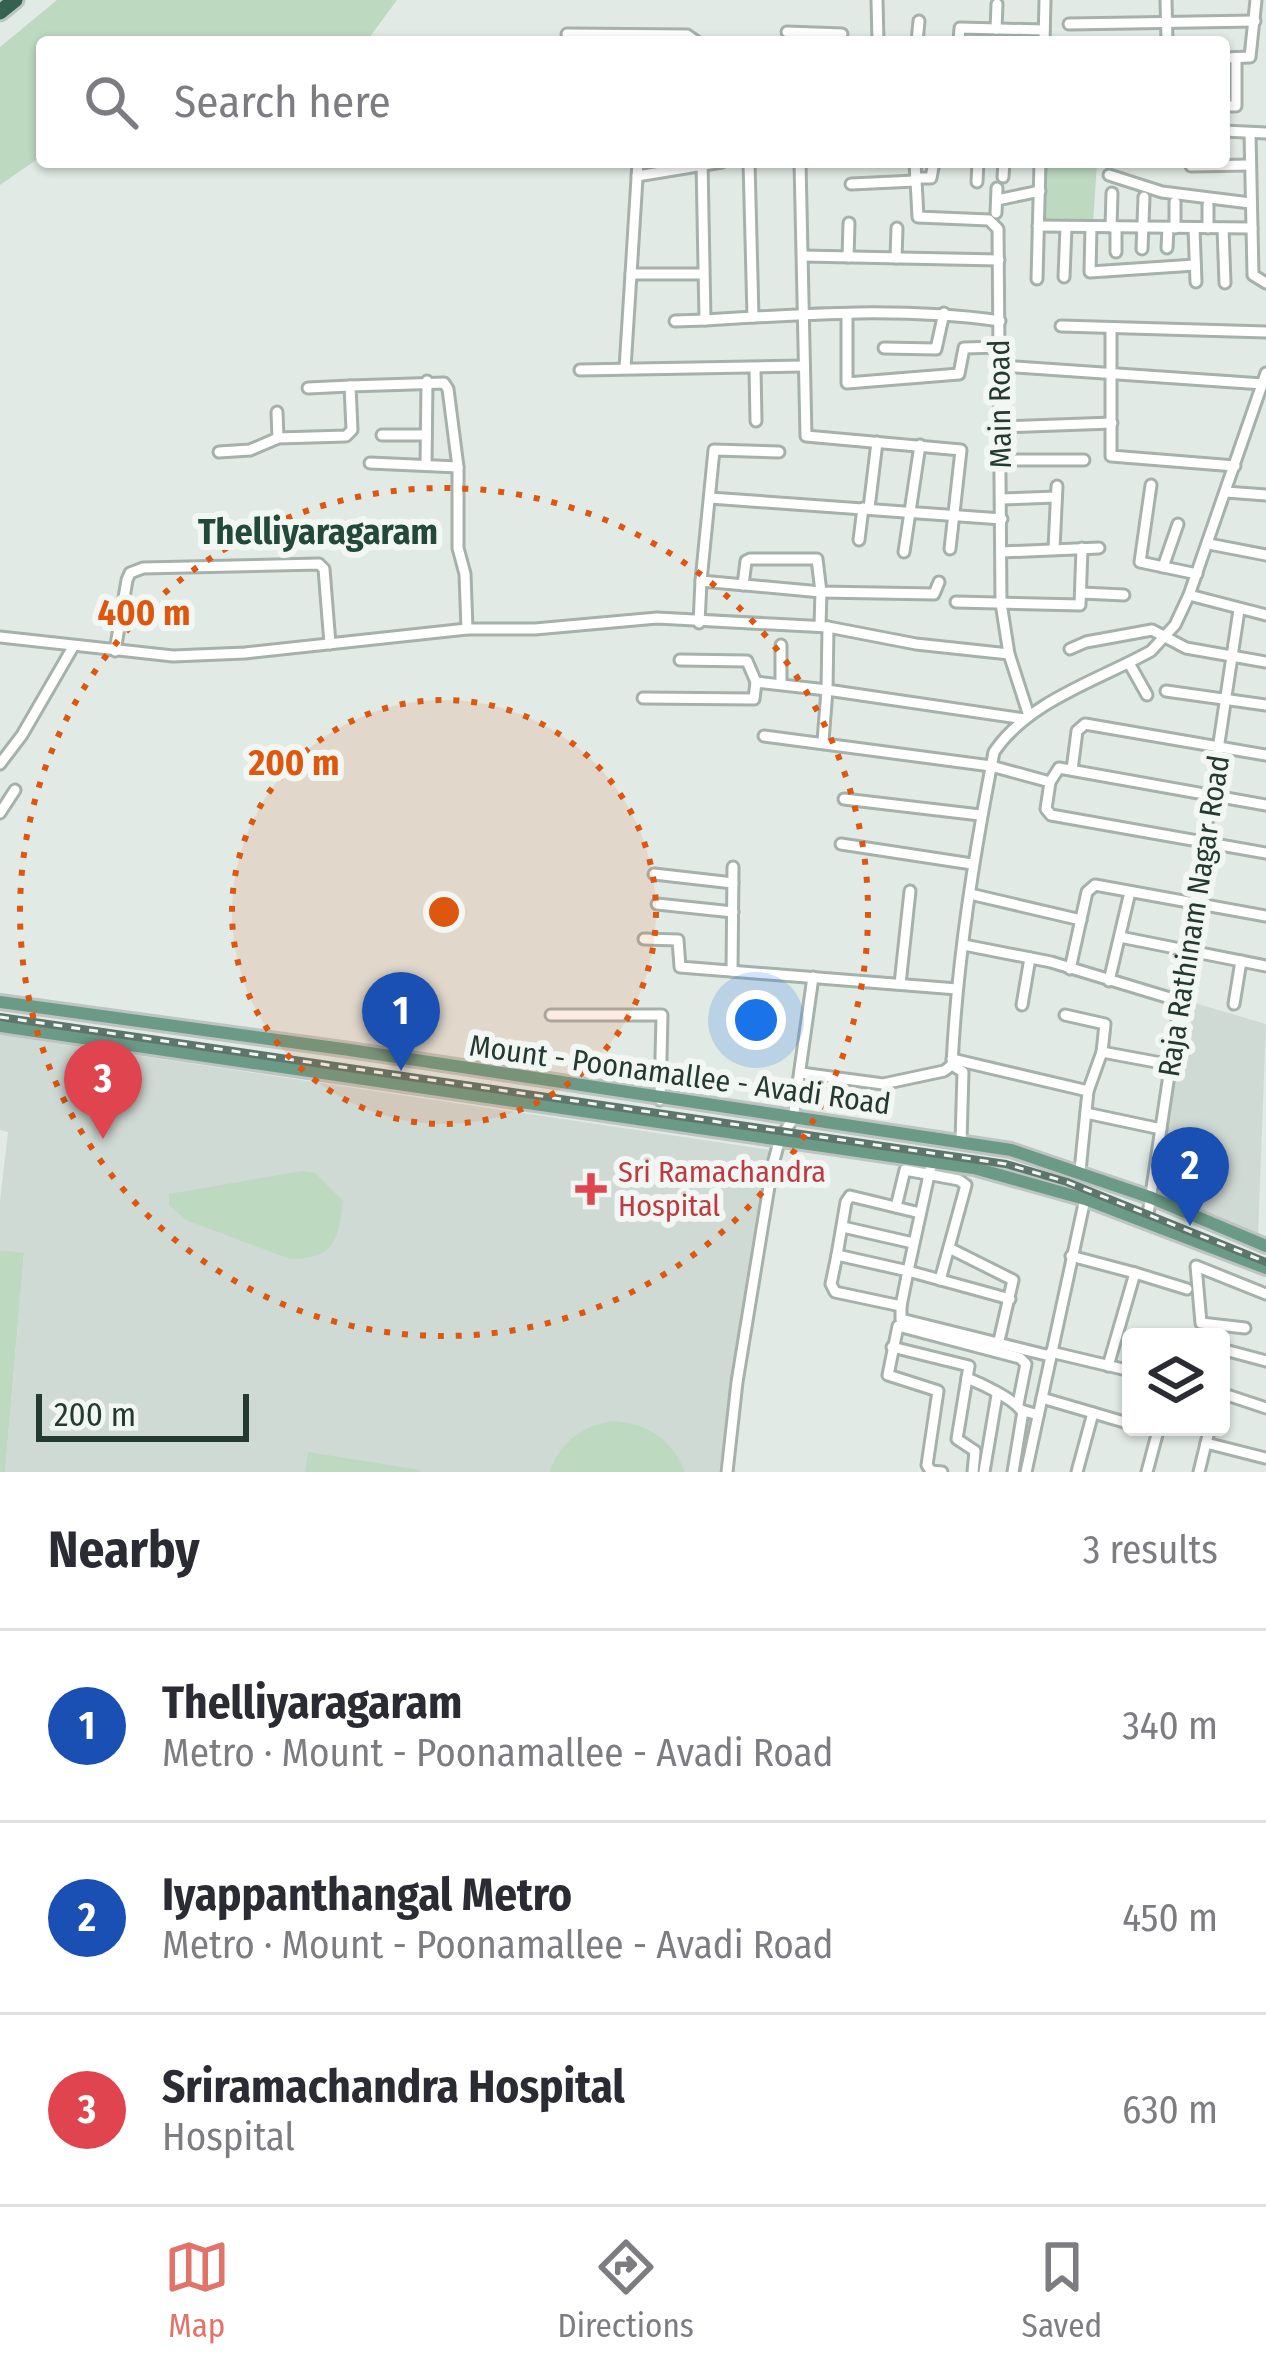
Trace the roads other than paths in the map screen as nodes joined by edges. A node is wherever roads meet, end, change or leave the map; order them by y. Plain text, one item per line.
1 (15, 0) edge
2 (878, 0) edge
3 (1045, 0) edge
4 (1166, 0) edge
5 (1256, 0) edge
6 (997, 4) dead end
7 (0, 12) edge
8 (919, 20) dead end
9 (1255, 21) junction
10 (1166, 22) junction
11 (1069, 24) dead end
12 (996, 29) junction
13 (788, 32) dead end
14 (567, 34) dead end
15 (842, 34) dead end
16 (688, 36) edge
17 (810, 36) edge
18 (832, 36) edge
19 (878, 36) edge
20 (918, 36) edge
21 (959, 36) edge
22 (1044, 36) edge
23 (1167, 36) edge
24 (1230, 58) edge
25 (1230, 106) edge
26 (1230, 131) edge
27 (1250, 133) junction
28 (1266, 133) edge
29 (638, 168) edge
30 (680, 168) edge
31 (702, 168) edge
32 (749, 168) edge
33 (800, 168) edge
34 (916, 168) edge
35 (933, 168) edge
36 (978, 168) edge
37 (1003, 168) edge
38 (1040, 168) edge
39 (1215, 168) edge
40 (1250, 171) junction
41 (637, 176) junction
42 (1109, 176) dead end
43 (1266, 178) edge
44 (915, 180) junction
45 (977, 182) dead end
46 (851, 184) dead end
47 (1040, 191) junction
48 (1112, 193) dead end
49 (1144, 197) dead end
50 (997, 200) junction
51 (1175, 202) dead end
52 (1208, 205) dead end
53 (1251, 208) junction
54 (1266, 212) edge
55 (996, 213) dead end
56 (849, 223) dead end
57 (1038, 226) junction
58 (1066, 226) junction
59 (1090, 227) junction
60 (1114, 227) junction
61 (1143, 227) junction
62 (1172, 227) junction
63 (897, 228) dead end
64 (1194, 228) junction
65 (1208, 228) junction
66 (1223, 228) junction
67 (1252, 228) junction
68 (1168, 248) dead end
69 (1142, 249) dead end
70 (1253, 250) junction
71 (1266, 250) edge
72 (1116, 253) dead end
73 (803, 256) junction
74 (848, 257) junction
75 (896, 258) junction
76 (999, 260) junction
77 (1195, 266) junction
78 (631, 274) junction
79 (703, 274) junction
80 (1064, 277) dead end
81 (1037, 279) dead end
82 (1196, 281) dead end
83 (1225, 283) dead end
84 (1266, 283) edge
85 (944, 314) junction
86 (802, 315) junction
87 (847, 316) junction
88 (754, 317) junction
89 (705, 320) junction
90 (675, 321) dead end
91 (1000, 322) junction
92 (1061, 326) dead end
93 (1111, 329) junction
94 (1266, 332) edge
95 (1000, 347) junction
96 (884, 348) dead end
97 (804, 366) junction
98 (1000, 366) junction
99 (625, 368) junction
100 (755, 368) junction
101 (580, 370) dead end
102 (1112, 373) junction
103 (1264, 379) edge
104 (427, 381) junction
105 (350, 386) junction
106 (308, 388) dead end
107 (277, 412) dead end
108 (1266, 417) edge
109 (1251, 418) junction
110 (756, 421) dead end
111 (1112, 423) junction
112 (1000, 427) junction
113 (382, 435) dead end
114 (426, 435) junction
115 (278, 438) junction
116 (877, 442) junction
117 (920, 445) junction
118 (219, 452) dead end
119 (779, 452) dead end
120 (1001, 460) junction
121 (1084, 460) dead end
122 (370, 463) dead end
123 (426, 465) junction
124 (1235, 466) junction
125 (458, 467) junction
126 (1150, 485) dead end
127 (1226, 492) junction
128 (1266, 495) edge
129 (710, 498) junction
130 (1001, 499) junction
131 (866, 508) junction
132 (910, 511) junction
133 (955, 515) junction
134 (1002, 519) junction
135 (1178, 524) dead end
136 (859, 541) dead end
137 (1209, 544) junction
138 (1082, 548) junction
139 (1099, 548) dead end
140 (950, 549) dead end
141 (1054, 550) junction
142 (904, 552) dead end
143 (1001, 552) junction
144 (1266, 555) edge
145 (1163, 567) junction
146 (1197, 574) junction
147 (701, 581) junction
148 (938, 582) dead end
149 (743, 585) junction
150 (821, 592) junction
151 (1082, 593) junction
152 (1124, 595) dead end
153 (1189, 595) junction
154 (956, 602) dead end
155 (1001, 603) junction
156 (1239, 610) junction
157 (1266, 615) edge
158 (699, 622) junction
159 (824, 627) junction
160 (467, 629) junction
161 (1167, 636) junction
162 (0, 637) edge
163 (330, 644) junction
164 (781, 644) dead end
165 (73, 647) junction
166 (1070, 649) dead end
167 (115, 651) junction
168 (1009, 653) junction
169 (1232, 656) junction
170 (680, 660) dead end
171 (1266, 662) edge
172 (1130, 663) junction
173 (756, 682) junction
174 (781, 684) junction
175 (827, 689) junction
176 (1166, 691) dead end
177 (1147, 694) dead end
178 (643, 698) dead end
179 (1226, 700) junction
180 (1266, 705) edge
181 (1027, 718) junction
182 (764, 736) dead end
183 (823, 741) junction
184 (1220, 748) junction
185 (1266, 755) edge
186 (0, 764) edge
187 (992, 766) junction
188 (1072, 770) junction
189 (1050, 782) junction
190 (15, 790) dead end
191 (1212, 796) junction
192 (844, 800) dead end
193 (1266, 805) edge
194 (0, 813) edge
195 (980, 815) junction
196 (1206, 842) junction
197 (841, 844) dead end
198 (1266, 853) edge
199 (971, 864) junction
200 (733, 867) dead end
201 (654, 874) dead end
202 (733, 883) junction
203 (910, 891) dead end
204 (1130, 892) junction
205 (970, 894) junction
206 (657, 904) dead end
207 (1196, 904) junction
208 (733, 911) junction
209 (1266, 916) edge
210 (1081, 920) junction
211 (1120, 937) junction
212 (644, 939) dead end
213 (964, 945) junction
214 (1190, 950) junction
215 (1030, 958) junction
216 (1241, 961) junction
217 (1266, 966) edge
218 (1070, 969) junction
219 (732, 971) junction
220 (813, 976) junction
221 (1109, 982) junction
222 (900, 984) junction
223 (957, 988) junction
224 (1183, 1001) junction
225 (0, 1002) edge
226 (1234, 1004) dead end
227 (1022, 1005) dead end
228 (551, 1015) dead end
229 (1065, 1016) dead end
230 (0, 1026) edge
231 (1102, 1052) junction
232 (952, 1062) junction
233 (1172, 1065) junction
234 (801, 1073) junction
235 (1088, 1091) junction
236 (660, 1100) junction
237 (1086, 1113) junction
238 (793, 1119) junction
239 (1161, 1129) junction
240 (780, 1138) junction
241 (961, 1141) junction
242 (930, 1167) junction
243 (1080, 1172) junction
244 (1085, 1198) junction
245 (1151, 1198) junction
246 (896, 1207) junction
247 (920, 1213) junction
248 (1147, 1221) junction
249 (843, 1227) junction
250 (1200, 1242) junction
251 (914, 1243) junction
252 (1266, 1246) edge
253 (949, 1248) junction
254 (837, 1255) junction
255 (1071, 1256) junction
256 (1196, 1266) junction
257 (1266, 1268) edge
258 (908, 1271) junction
259 (1135, 1273) junction
260 (940, 1280) junction
261 (1187, 1288) dead end
262 (1266, 1294) edge
263 (1010, 1300) junction
264 (901, 1306) junction
265 (1245, 1328) dead end
266 (956, 1341) junction
267 (998, 1345) junction
268 (892, 1348) junction
269 (1230, 1351) edge
270 (1050, 1354) junction
271 (1266, 1361) edge
272 (951, 1362) junction
273 (1108, 1366) junction
274 (1122, 1369) edge
275 (967, 1378) junction
276 (997, 1395) junction
277 (1230, 1396) edge
278 (1042, 1398) junction
279 (1020, 1407) junction
280 (1266, 1408) edge
281 (1093, 1412) junction
282 (1038, 1415) junction
283 (1122, 1421) edge
284 (1157, 1436) edge
285 (1208, 1436) edge
286 (1206, 1443) junction
287 (1265, 1458) edge
288 (727, 1472) edge
289 (942, 1472) edge
290 (973, 1472) edge
291 (984, 1472) edge
292 (1013, 1472) edge
293 (1026, 1472) edge
294 (1077, 1472) edge
295 (1147, 1472) edge
296 (1199, 1472) edge

1 - 7 highway
2 - 19 street
3 - 22 street
4 - 10 street
5 - 9 street
6 - 12 street
8 - 20 street
9 - 10 street
9 - 24 street
10 - 11 street
10 - 23 street
12 - 21 street
12 - 22 street
13 - 17 street
14 - 16 street
15 - 18 street
24 - 25 street
26 - 27 street
27 - 28 street
27 - 40 street
29 - 41 street
30 - 41 street
31 - 79 street
32 - 88 street
33 - 73 street
34 - 44 street
35 - 44 street
36 - 45 street
37 - 50 street
38 - 47 street
39 - 40 street
40 - 43 street
40 - 53 street
41 - 78 street
42 - 53 street
44 - 46 street
44 - 76 street
47 - 50 street
47 - 57 street
48 - 60 street
49 - 61 street
50 - 55 street
51 - 62 street
52 - 65 street
53 - 54 street
53 - 67 street
56 - 74 street
57 - 58 street
57 - 81 street
58 - 59 street
58 - 80 street
59 - 60 street
59 - 77 street
60 - 61 street
60 - 72 street
61 - 62 street
61 - 69 street
62 - 64 street
62 - 68 street
63 - 75 street
64 - 65 street
64 - 77 street
65 - 66 street
66 - 67 street
66 - 83 street
67 - 70 street
70 - 71 street
70 - 84 street
73 - 74 street
73 - 86 street
74 - 75 street
75 - 76 street
76 - 91 street, Main Road
77 - 82 street
78 - 79 street
78 - 99 street
79 - 89 street
85 - 87 street
85 - 91 street
85 - 96 street
86 - 87 street
86 - 88 street
86 - 97 street
87 - 95 street
88 - 89 street
89 - 90 street
91 - 95 street, Main Road
92 - 93 street
93 - 94 street
93 - 102 street
95 - 98 street, Main Road
97 - 100 street
97 - 116 street
98 - 102 street
98 - 112 street, Main Road
99 - 100 street
99 - 101 street
100 - 110 street
102 - 103 street
102 - 111 street
103 - 109 street
104 - 105 street
104 - 114 street
104 - 125 street
105 - 106 street
105 - 115 street
107 - 115 street
108 - 109 street
109 - 124 street
111 - 112 street
111 - 124 street
112 - 120 street, Main Road
113 - 114 street
114 - 123 street
115 - 118 street
116 - 117 street
116 - 131 street
117 - 132 street
117 - 133 street
119 - 129 street
120 - 121 street
120 - 130 street, Main Road
122 - 123 street
123 - 125 street
124 - 127 street
125 - 160 street
126 - 145 street
127 - 128 street
127 - 137 street
129 - 131 street
129 - 147 street
130 - 134 street, Main Road
130 - 141 street
131 - 132 street
131 - 136 street
132 - 133 street
132 - 142 street
133 - 134 street
133 - 140 street
134 - 143 street, Main Road
135 - 145 street
137 - 144 street
137 - 146 street
138 - 139 street
138 - 141 street
138 - 151 street
141 - 143 street
143 - 155 street, Main Road
145 - 146 street
146 - 153 street
147 - 149 street
147 - 158 street
148 - 150 street
149 - 150 street
149 - 150 street
150 - 159 street
151 - 152 street
151 - 155 street
153 - 156 street
153 - 161 street
154 - 155 street
155 - 168 street, Main Road
156 - 157 street
156 - 169 street, Raja Rathinam Nagar Road
158 - 159 street
158 - 160 street
159 - 168 street
159 - 175 street
160 - 163 street
161 - 166 street
161 - 169 street
161 - 172 street
162 - 165 street
163 - 167 street
163 - 167 street
164 - 174 street
165 - 167 street
165 - 186 street
168 - 181 street, Main Road
169 - 171 street
169 - 179 street, Raja Rathinam Nagar Road
170 - 173 street
172 - 177 street
172 - 181 street
173 - 174 street
173 - 178 street
174 - 175 street
175 - 181 street
175 - 183 street
176 - 179 street
179 - 180 street
179 - 184 street, Raja Rathinam Nagar Road
181 - 187 street
182 - 183 street
183 - 187 street
184 - 185 street
184 - 188 street
184 - 191 street, Raja Rathinam Nagar Road
187 - 189 street
187 - 195 street
188 - 189 street
188 - 191 street
189 - 196 street
190 - 194 street
191 - 193 street
191 - 196 street, Raja Rathinam Nagar Road
192 - 195 street
195 - 199 street
196 - 198 street
196 - 207 street, Raja Rathinam Nagar Road
197 - 199 street
199 - 205 street
200 - 202 street
201 - 202 street
202 - 208 street
203 - 222 street
204 - 207 street
204 - 210 street
204 - 211 street
205 - 210 street
205 - 213 street
206 - 208 street
207 - 209 street
207 - 214 street, Raja Rathinam Nagar Road
208 - 219 street
210 - 218 street
211 - 214 street
211 - 221 street
212 - 219 street
213 - 215 street
213 - 223 street
214 - 216 street
214 - 224 street, Raja Rathinam Nagar Road
215 - 218 street
215 - 227 street
216 - 217 street
216 - 226 street
218 - 221 street
219 - 220 street
220 - 222 street
220 - 234 street
221 - 224 street
222 - 223 street
223 - 232 street
224 - 233 street, Raja Rathinam Nagar Road
225 - 236 main road, Mount - Poonamallee - Avadi Road
228 - 236 street
229 - 231 street
230 - 240 main road, Mount - Poonamallee - Avadi Road
231 - 233 street
231 - 235 street
232 - 234 street
232 - 235 street
232 - 241 street
233 - 239 street, Raja Rathinam Nagar Road
234 - 238 street
235 - 237 street
236 - 238 main road, Mount - Poonamallee - Avadi Road
237 - 239 street
237 - 243 street
238 - 240 street
238 - 241 main road, Mount - Poonamallee - Avadi Road
239 - 245 street, Raja Rathinam Nagar Road
240 - 242 main road, Mount - Poonamallee - Avadi Road
240 - 288 street
241 - 243 main road, Mount - Poonamallee - Avadi Road
242 - 244 main road, Mount - Poonamallee - Avadi Road
242 - 246 street
242 - 247 street
242 - 253 street
243 - 245 main road, Mount - Poonamallee - Avadi Road
244 - 248 main road, Mount - Poonamallee - Avadi Road
244 - 255 street
245 - 248 street, Raja Rathinam Nagar Road
245 - 252 main road, Mount - Poonamallee - Avadi Road
246 - 247 street
246 - 249 street
247 - 251 street
248 - 250 main road, Mount - Poonamallee - Avadi Road
249 - 251 street
249 - 254 street
250 - 256 street
250 - 257 main road, Mount - Poonamallee - Avadi Road
251 - 258 street
253 - 260 street
253 - 263 street
254 - 258 street
254 - 264 street
255 - 259 street
255 - 270 street
256 - 262 street
256 - 265 street
258 - 260 street
258 - 264 street
259 - 261 street
259 - 273 street
260 - 263 street
263 - 267 street
264 - 267 street
266 - 268 street
266 - 272 street
266 - 279 street
267 - 270 street
268 - 272 street
268 - 289 street
269 - 271 street
270 - 273 street
270 - 278 street
272 - 275 street
273 - 274 street
275 - 276 street
275 - 290 street
276 - 279 street
276 - 291 street
277 - 280 street
278 - 281 street
278 - 282 street
279 - 282 street
279 - 292 street
281 - 283 street
281 - 294 street
282 - 293 street
284 - 295 street
285 - 286 street
286 - 287 street
286 - 296 street

